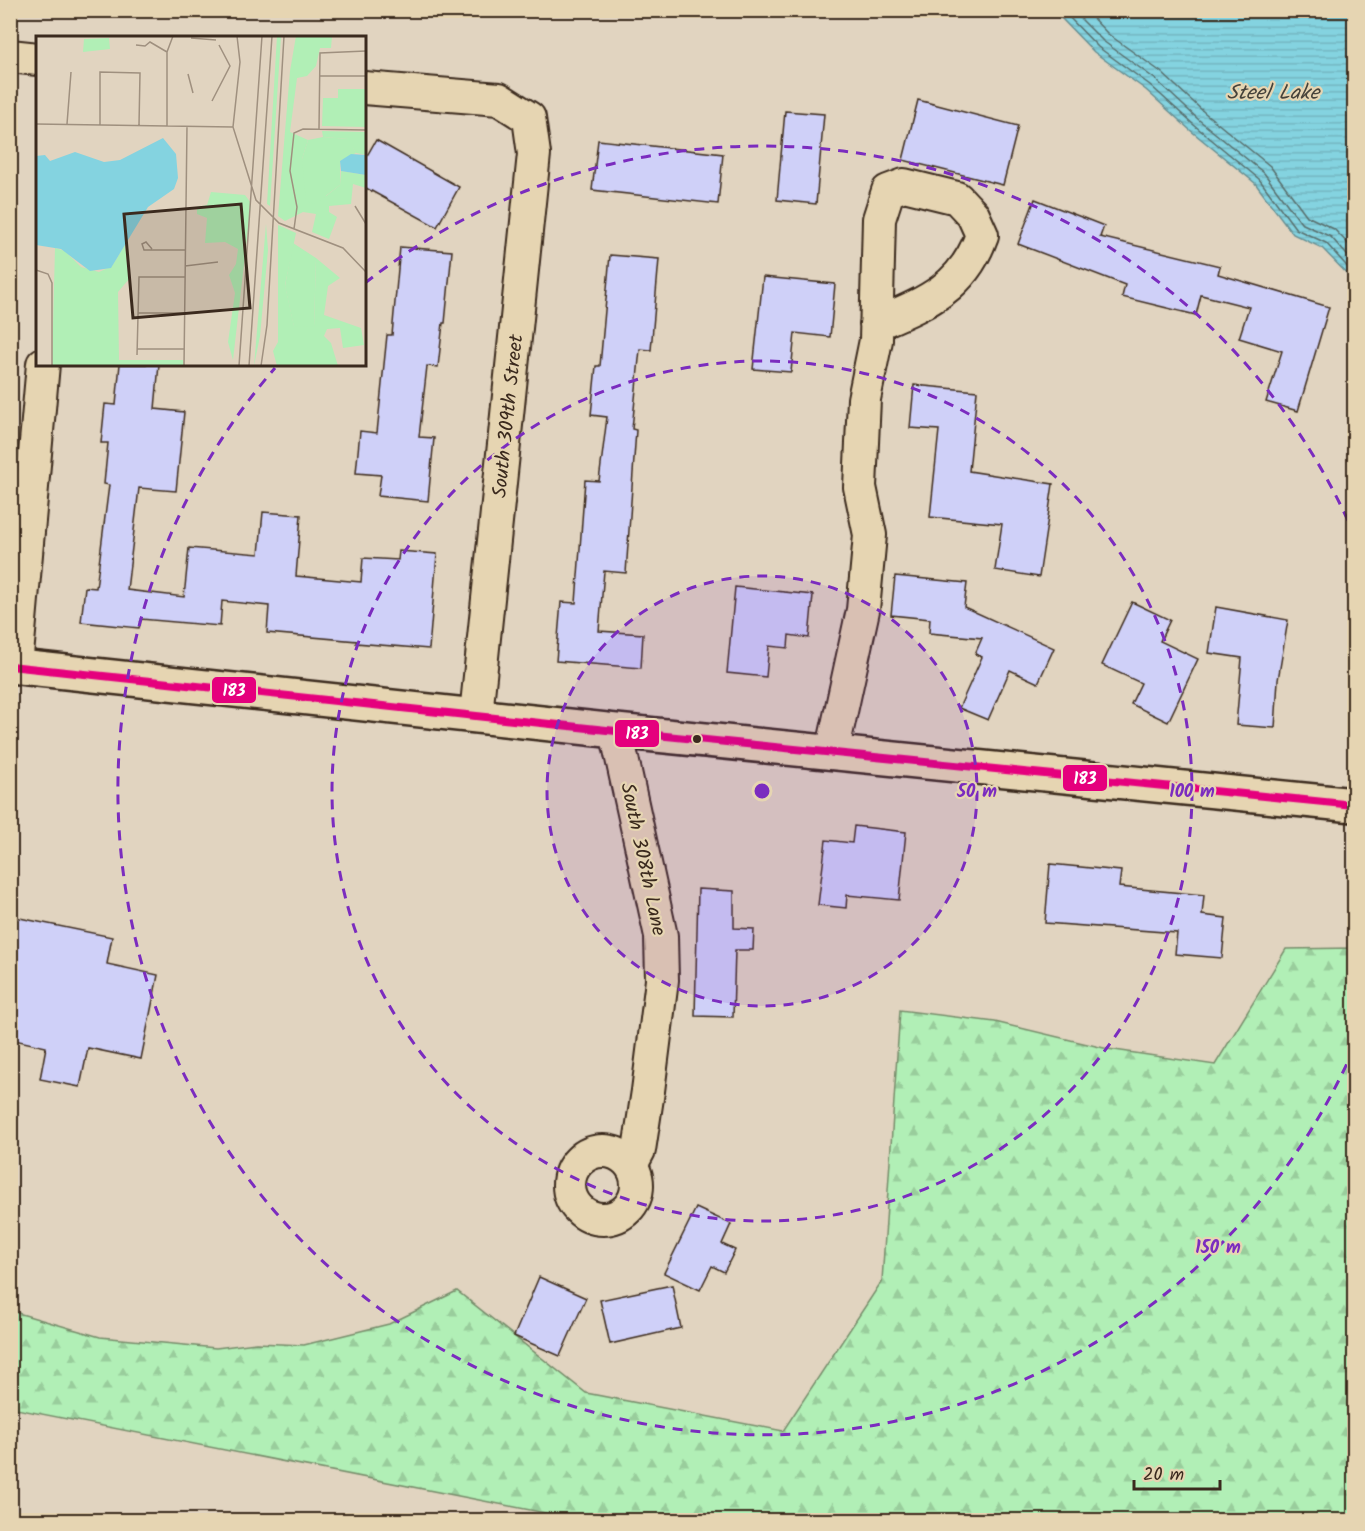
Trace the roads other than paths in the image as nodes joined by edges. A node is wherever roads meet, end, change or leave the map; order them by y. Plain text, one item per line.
1 (10, 56) edge
2 (36, 59) edge
3 (366, 88) edge
4 (876, 324) dead end
5 (43, 366) edge
6 (13, 666) edge
7 (476, 715) junction
8 (616, 731) junction
9 (832, 753) junction
10 (1354, 805) edge
11 (631, 1165) dead end

1 - 2 street
3 - 7 street, South 309th Street
4 - 9 street
5 - 6 street
6 - 7 street
7 - 8 street
8 - 9 street
8 - 11 street, South 308th Lane
9 - 10 street

